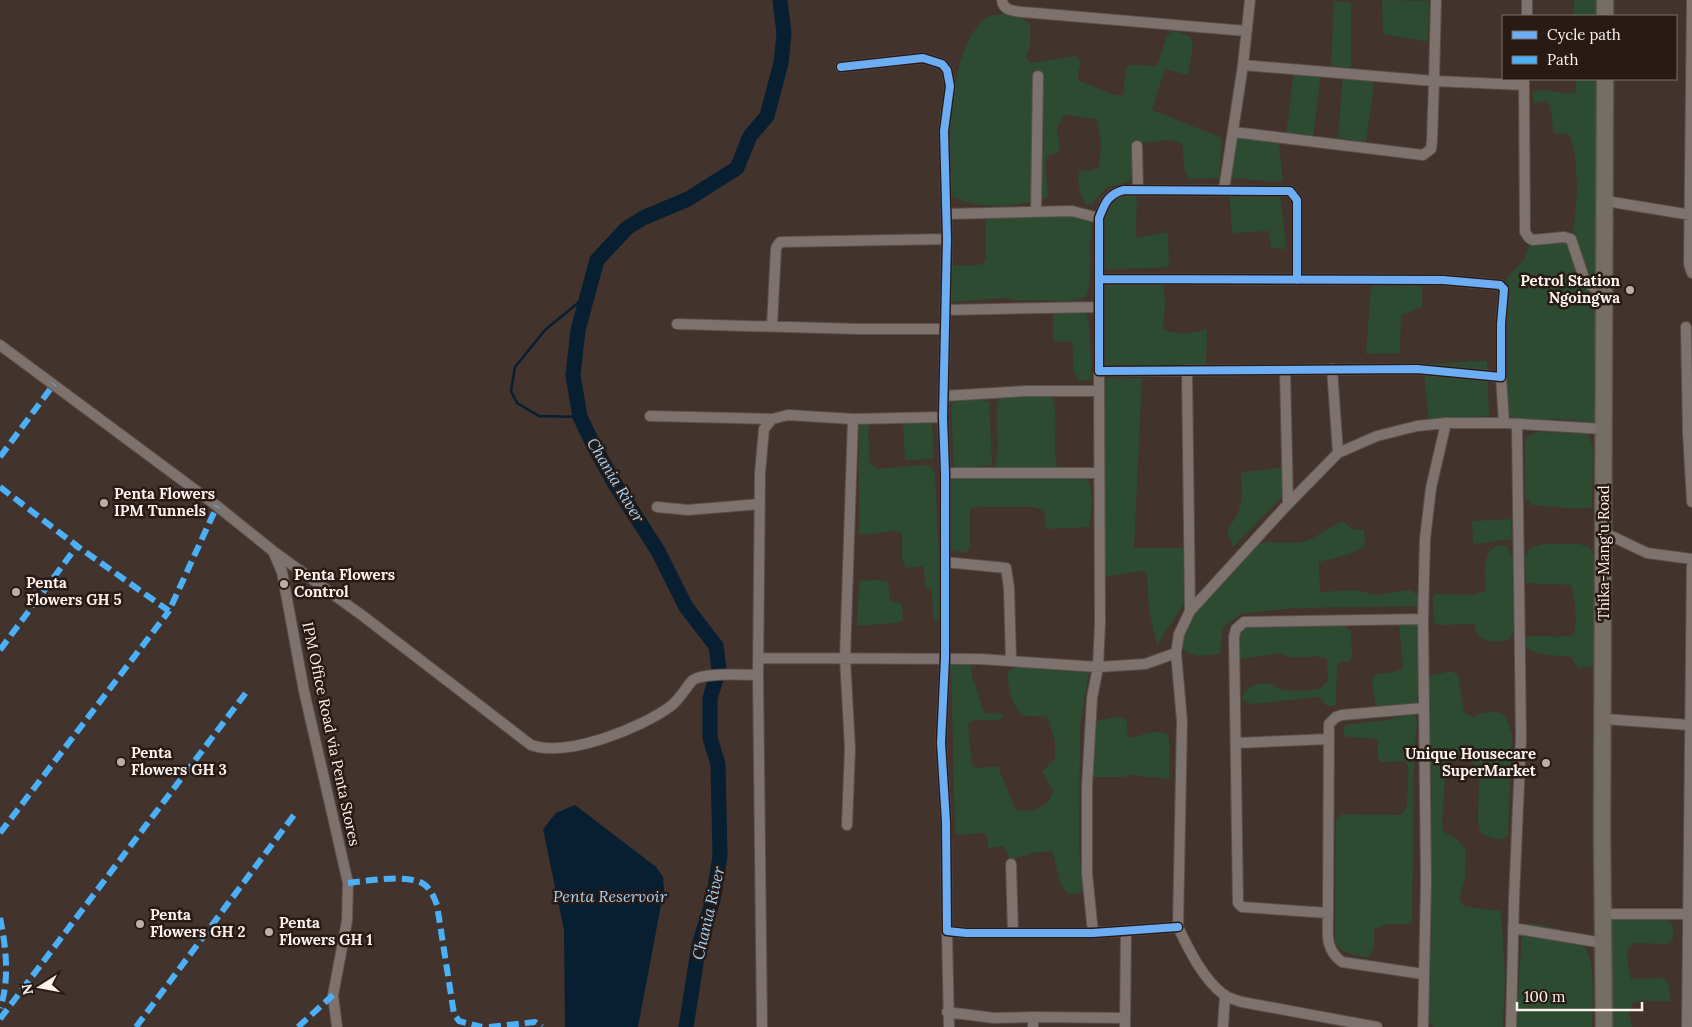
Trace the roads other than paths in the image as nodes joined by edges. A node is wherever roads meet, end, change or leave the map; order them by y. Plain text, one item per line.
1 (1002, 0) edge
2 (1250, 0) edge
3 (1433, 0) edge
4 (1527, 0) edge
5 (1605, 0) edge
6 (1692, 0) edge
7 (1526, 15) edge
8 (1605, 15) edge
9 (1246, 31) junction
10 (1243, 65) junction
11 (842, 67) dead end
12 (1038, 76) dead end
13 (1605, 80) edge
14 (1434, 81) junction
15 (1524, 82) edge
16 (1234, 132) junction
17 (1137, 146) dead end
18 (1224, 189) junction
19 (1138, 190) junction
20 (1606, 201) junction
21 (1036, 212) junction
22 (947, 214) junction
23 (1691, 215) edge
24 (1098, 218) junction
25 (948, 239) junction
26 (1692, 273) edge
27 (1100, 279) junction
28 (1297, 280) junction
29 (1604, 295) junction
30 (1098, 307) junction
31 (946, 310) junction
32 (677, 324) dead end
33 (772, 326) junction
34 (1686, 327) dead end
35 (945, 329) junction
36 (0, 345) edge
37 (1332, 369) junction
38 (1187, 370) junction
39 (1285, 370) junction
40 (1099, 371) junction
41 (1501, 377) junction
42 (1098, 392) junction
43 (944, 396) junction
44 (650, 416) dead end
45 (943, 417) junction
46 (772, 419) junction
47 (853, 419) junction
48 (1446, 423) junction
49 (1504, 423) junction
50 (1517, 425) junction
51 (1604, 429) junction
52 (1338, 453) junction
53 (945, 473) junction
54 (1099, 473) junction
55 (1692, 502) edge
56 (760, 504) junction
57 (1288, 504) junction
58 (657, 506) dead end
59 (1605, 533) junction
60 (273, 551) junction
61 (945, 562) junction
62 (1190, 611) junction
63 (1422, 619) junction
64 (1176, 653) junction
65 (758, 658) junction
66 (845, 658) junction
67 (945, 658) junction
68 (1011, 660) junction
69 (1098, 667) junction
70 (758, 675) junction
71 (1690, 690) edge
72 (1423, 708) junction
73 (1604, 719) junction
74 (1690, 725) junction
75 (1329, 740) junction
76 (1237, 744) junction
77 (1691, 780) edge
78 (847, 825) dead end
79 (1011, 864) dead end
80 (1690, 874) edge
81 (1328, 913) junction
82 (1603, 914) junction
83 (1688, 914) junction
84 (1178, 927) junction
85 (1513, 928) junction
86 (1126, 930) junction
87 (947, 931) junction
88 (1013, 933) junction
89 (1092, 933) junction
90 (1603, 943) junction
91 (1423, 974) junction
92 (1225, 996) junction
93 (947, 1012) junction
94 (1688, 1021) edge
95 (1033, 1022) edge
96 (1125, 1022) edge
97 (1320, 1022) edge
98 (337, 1027) edge
99 (762, 1027) edge
100 (949, 1027) edge
101 (1222, 1027) edge
102 (1377, 1027) edge
103 (1423, 1027) edge
104 (1511, 1027) edge
105 (1604, 1027) edge

1 - 9 street
2 - 9 street
3 - 14 street
4 - 7 street
5 - 8 highway
6 - 23 street
9 - 10 street
10 - 14 street
10 - 16 street
11 - 22 street
12 - 21 street
13 - 20 highway, Thika-Mang'u Road
14 - 15 street
14 - 16 street
15 - 29 street
16 - 18 street
17 - 19 street
18 - 19 street
18 - 28 street
19 - 24 street
20 - 23 street
20 - 29 highway, Thika-Mang'u Road
21 - 22 street
21 - 24 street
22 - 25 street
23 - 26 street
24 - 27 street
25 - 31 street
25 - 33 street
27 - 28 street
27 - 30 street
28 - 41 street
29 - 51 highway, Thika-Mang'u Road
30 - 31 street
30 - 40 street
31 - 35 street
32 - 33 street
33 - 35 street
34 - 55 street
35 - 43 street
36 - 60 street
37 - 39 street
37 - 41 street
37 - 52 street
38 - 39 street
38 - 40 street
38 - 62 street
39 - 57 street
40 - 42 street
41 - 49 street
42 - 43 street
42 - 54 street
43 - 45 street
44 - 46 street
45 - 47 street
45 - 53 street
46 - 47 street
46 - 56 street
47 - 66 street
48 - 49 street
48 - 52 street
48 - 63 street
49 - 50 street
50 - 51 street
50 - 85 street
51 - 59 highway, Thika-Mang'u Road
52 - 57 street
53 - 54 street
53 - 61 street
54 - 69 street
56 - 58 street
56 - 65 street
57 - 62 street
59 - 71 street
59 - 73 highway, Thika-Mang'u Road
60 - 70 street
60 - 98 street, IPM Office Road via Penta Stores
61 - 67 street
61 - 68 street
62 - 64 street
63 - 72 street
63 - 76 street
64 - 69 street
64 - 84 street
65 - 66 street
65 - 70 street
66 - 67 street
66 - 78 street
67 - 68 street
67 - 87 street
68 - 69 street
69 - 89 street
70 - 99 street
71 - 74 street
72 - 75 street
72 - 91 street
73 - 74 street
73 - 82 highway, Thika-Mang'u Road
74 - 77 street
75 - 76 street
75 - 81 street
76 - 81 street
77 - 80 street
79 - 88 street
80 - 83 street
81 - 91 street
82 - 83 street
82 - 90 highway, Thika-Mang'u Road
83 - 94 street
84 - 86 street
84 - 92 street
85 - 90 street
85 - 104 street
86 - 89 street
86 - 96 street
87 - 88 street
87 - 93 street
88 - 89 street
90 - 105 highway, Thika-Mang'u Road
91 - 103 street
92 - 97 street
92 - 101 street
93 - 95 street
93 - 100 street
95 - 96 street
97 - 102 street

